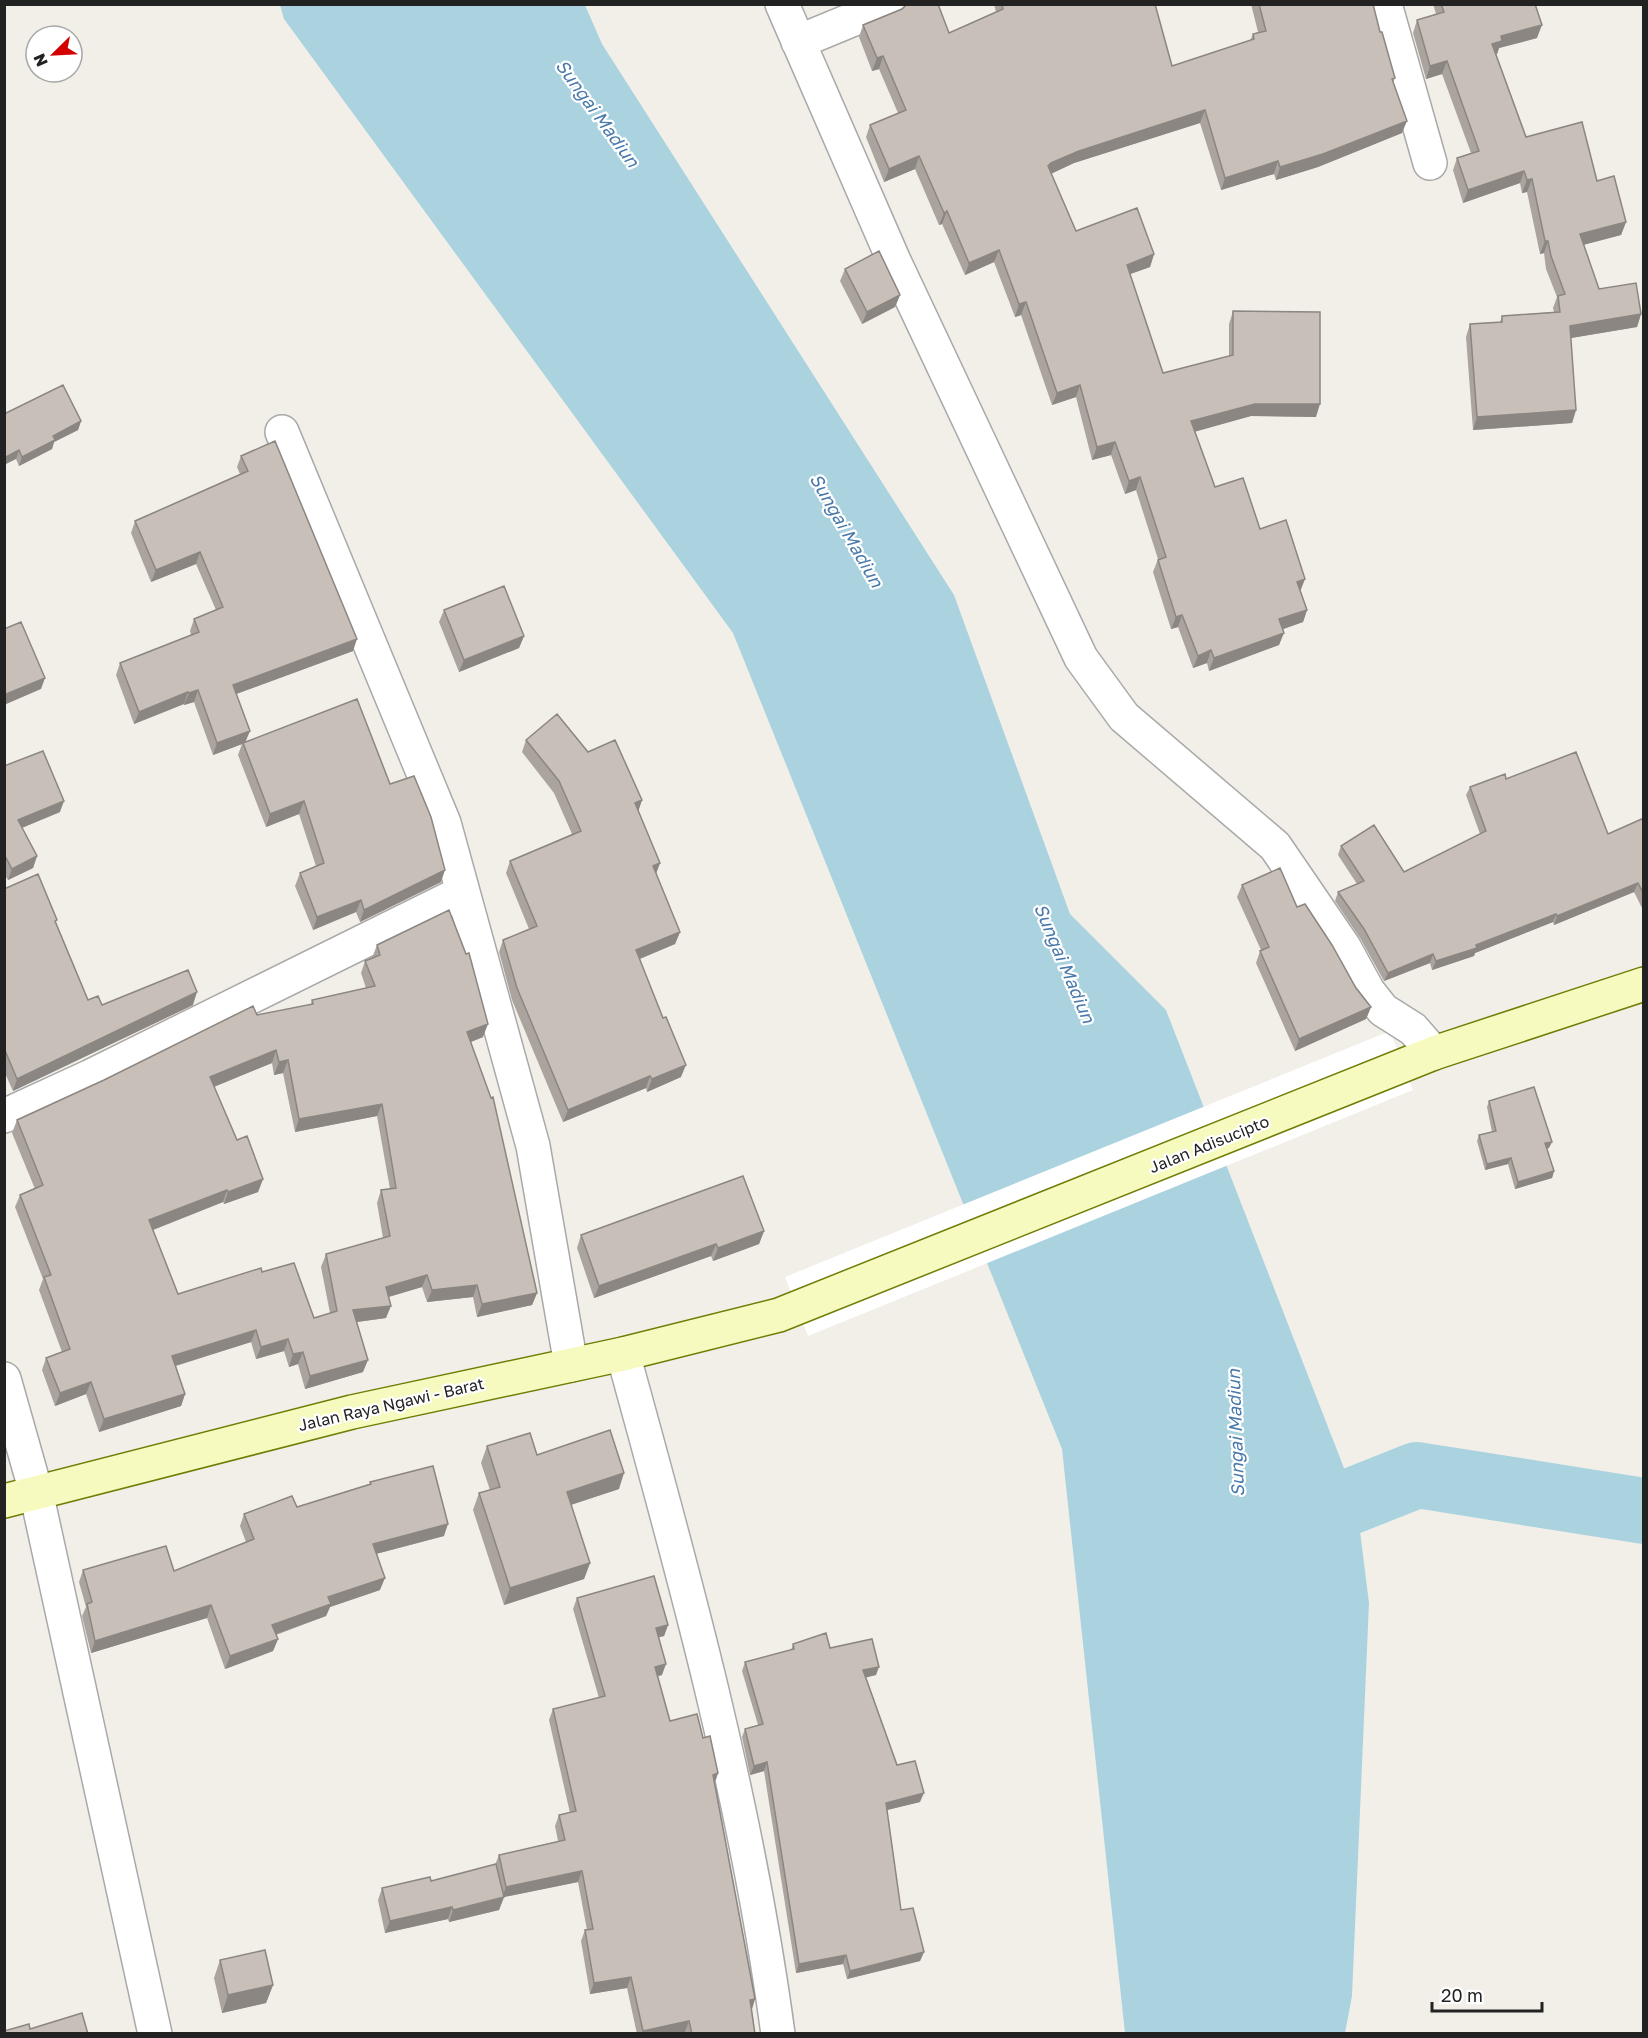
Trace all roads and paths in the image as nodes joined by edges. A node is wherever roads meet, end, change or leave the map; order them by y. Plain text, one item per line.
1 (782, 4) edge
2 (890, 4) edge
3 (1385, 4) edge
4 (798, 42) junction
5 (1430, 163) dead end
6 (282, 432) dead end
7 (463, 892) junction
8 (1644, 984) edge
9 (1424, 1058) junction
10 (4, 1116) edge
11 (779, 1315) joint
12 (623, 1354) junction
13 (571, 1365) junction
14 (4, 1379) edge
15 (36, 1492) junction
16 (4, 1501) edge
17 (155, 2034) edge
18 (778, 2034) edge

1 - 4 street
2 - 4 street
3 - 5 street
4 - 9 street
6 - 7 street
7 - 10 street
7 - 13 street
8 - 9 main road, Jalan Adisucipto
9 - 11 main road, Jalan Adisucipto
11 - 12 main road, Jalan Raya Ngawi - Barat
12 - 13 main road, Jalan Raya Ngawi - Barat
12 - 18 street
13 - 15 main road, Jalan Raya Ngawi - Barat
14 - 15 street
15 - 16 main road, Jalan Raya Ngawi - Barat
15 - 17 street

